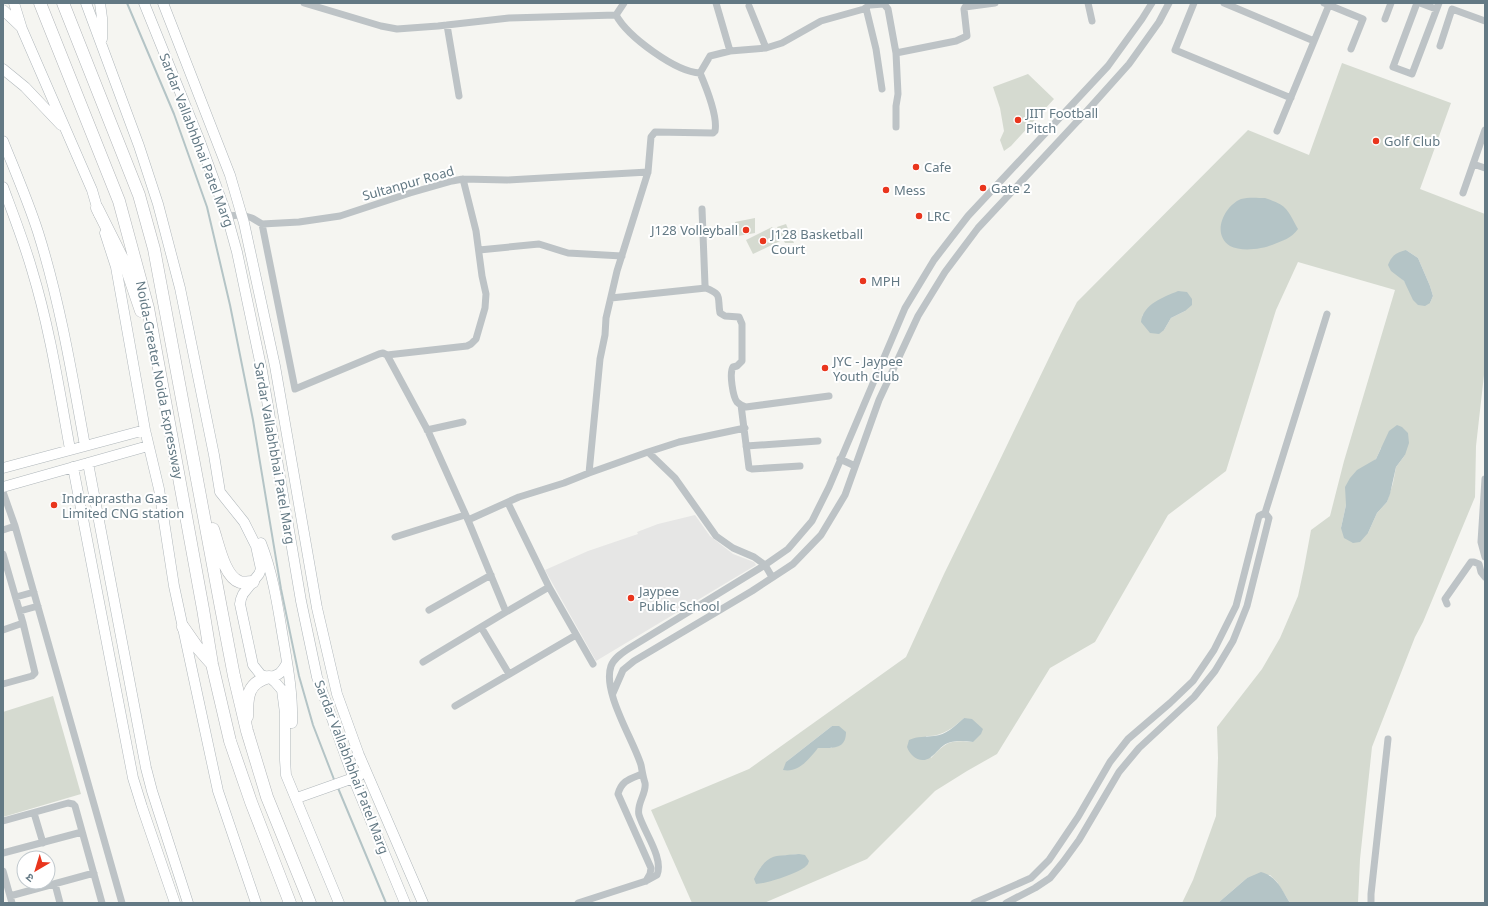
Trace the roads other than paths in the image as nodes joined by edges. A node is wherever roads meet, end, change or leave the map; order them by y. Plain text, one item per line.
1 (14, 3) edge
2 (40, 3) edge
3 (63, 3) edge
4 (86, 3) edge
5 (100, 3) edge
6 (144, 3) edge
7 (163, 3) edge
8 (304, 3) edge
9 (624, 3) edge
10 (716, 3) edge
11 (995, 3) edge
12 (1088, 3) edge
13 (1152, 3) edge
14 (1169, 3) edge
15 (1194, 3) edge
16 (1224, 3) edge
17 (1391, 3) edge
18 (1419, 3) edge
19 (1327, 4) edge
20 (869, 5) edge
21 (749, 6) dead end
22 (1437, 6) edge
23 (3, 10) edge
24 (616, 15) junction
25 (1384, 18) dead end
26 (1092, 21) dead end
27 (1485, 21) edge
28 (447, 25) junction
29 (22, 29) junction
30 (1314, 41) junction
31 (102, 46) junction
32 (1440, 46) dead end
33 (766, 48) junction
34 (1350, 49) dead end
35 (730, 51) junction
36 (896, 53) junction
37 (3, 69) edge
38 (700, 73) junction
39 (882, 89) dead end
40 (459, 96) dead end
41 (1291, 98) junction
42 (1066, 111) junction
43 (1079, 120) junction
44 (896, 127) dead end
45 (1485, 130) edge
46 (1277, 131) dead end
47 (67, 133) junction
48 (3, 141) edge
49 (1473, 164) junction
50 (1485, 168) edge
51 (648, 172) junction
52 (463, 179) junction
53 (3, 187) edge
54 (1463, 193) dead end
55 (97, 208) junction
56 (702, 209) dead end
57 (242, 215) junction
58 (227, 216) junction
59 (262, 224) junction
60 (479, 250) junction
61 (622, 256) junction
62 (706, 288) junction
63 (611, 298) junction
64 (1327, 314) dead end
65 (156, 353) junction
66 (388, 355) junction
67 (829, 396) dead end
68 (741, 405) junction
69 (463, 422) dead end
70 (745, 428) junction
71 (145, 430) junction
72 (427, 430) junction
73 (818, 441) dead end
74 (85, 446) junction
75 (148, 446) junction
76 (746, 446) junction
77 (70, 450) junction
78 (648, 452) junction
79 (214, 455) junction
80 (840, 459) junction
81 (88, 463) junction
82 (800, 466) dead end
83 (855, 466) junction
84 (73, 467) junction
85 (3, 468) edge
86 (589, 473) junction
87 (1485, 479) edge
88 (3, 486) edge
89 (3, 492) edge
90 (199, 493) junction
91 (508, 503) junction
92 (1265, 513) junction
93 (466, 518) junction
94 (15, 526) junction
95 (3, 530) edge
96 (395, 537) dead end
97 (3, 554) edge
98 (1485, 557) edge
99 (765, 565) junction
100 (490, 575) junction
101 (772, 577) junction
102 (1485, 577) edge
103 (11, 581) junction
104 (253, 582) junction
105 (3, 583) edge
106 (549, 587) junction
107 (275, 589) junction
108 (34, 592) junction
109 (16, 597) junction
110 (1447, 604) dead end
111 (38, 606) junction
112 (428, 610) dead end
113 (20, 611) junction
114 (506, 612) junction
115 (23, 623) junction
116 (183, 627) junction
117 (481, 627) junction
118 (3, 630) edge
119 (576, 635) junction
120 (424, 662) dead end
121 (212, 664) junction
122 (287, 664) junction
123 (593, 664) dead end
124 (508, 674) junction
125 (269, 677) junction
126 (3, 684) edge
127 (613, 694) junction
128 (455, 706) dead end
129 (247, 731) junction
130 (1388, 739) dead end
131 (367, 773) junction
132 (642, 774) junction
133 (286, 775) junction
134 (345, 781) junction
135 (297, 798) junction
136 (34, 813) junction
137 (3, 821) edge
138 (82, 832) junction
139 (43, 843) junction
140 (3, 853) edge
141 (3, 871) edge
142 (94, 873) junction
143 (646, 881) junction
144 (56, 884) edge
145 (56, 888) edge
146 (37, 890) edge
147 (11, 899) edge
148 (60, 903) edge
149 (102, 903) edge
150 (122, 903) edge
151 (174, 903) edge
152 (188, 903) edge
153 (256, 903) edge
154 (290, 903) edge
155 (310, 903) edge
156 (339, 903) edge
157 (406, 903) edge
158 (423, 903) edge
159 (578, 903) edge
160 (974, 903) edge
161 (1006, 903) edge
162 (1371, 903) edge

1 - 29 street
2 - 65 highway, Noida-Greater Noida Expressway
3 - 90 highway, Noida-Greater Noida Expressway
4 - 31 street
5 - 31 street
6 - 58 street, Sardar Vallabhbhai Patel Marg
7 - 57 street, Sardar Vallabhbhai Patel Marg
8 - 28 street
9 - 24 street
10 - 35 street
11 - 36 street
12 - 26 street
13 - 42 street
14 - 43 street
15 - 41 street
16 - 30 street
17 - 25 street
18 - 22 street
18 - 22 street
19 - 30 street
19 - 34 street
20 - 33 street
20 - 36 street
20 - 39 street
21 - 33 street
23 - 29 street
24 - 28 street
24 - 38 street
27 - 32 street
28 - 40 street
29 - 47 street
30 - 41 street
31 - 79 street
33 - 35 street
35 - 38 street
36 - 44 street
37 - 47 street
38 - 51 street
41 - 46 street
42 - 43 street
42 - 80 street
43 - 83 street
45 - 49 street
47 - 55 street
48 - 74 street
49 - 50 street
49 - 54 street
51 - 52 street, Sultanpur Road
51 - 61 street
52 - 59 street, Sultanpur Road
52 - 60 street
53 - 77 street
55 - 65 highway
55 - 71 street
56 - 62 street
57 - 58 street, Sultanpur Road
57 - 59 street, Sultanpur Road
57 - 131 street, Sardar Vallabhbhai Patel Marg
58 - 134 street, Sardar Vallabhbhai Patel Marg
59 - 66 street
60 - 61 street
60 - 66 street
61 - 63 street
62 - 63 street
62 - 68 street
63 - 86 street
64 - 92 street
65 - 121 highway, Noida-Greater Noida Expressway
66 - 72 street
67 - 68 street
68 - 70 street
69 - 72 street
70 - 76 street
70 - 78 street
71 - 74 street
71 - 75 street
72 - 93 street
73 - 76 street
74 - 77 street
75 - 81 street
75 - 116 street
76 - 82 street
77 - 85 street
78 - 86 street
78 - 99 street
79 - 104 street
79 - 107 street
80 - 83 street
80 - 99 street
81 - 84 street
81 - 152 street
83 - 101 street
84 - 88 street
84 - 151 street
86 - 91 street
87 - 98 street
89 - 94 street
90 - 104 highway
90 - 129 highway, Noida-Greater Noida Expressway
91 - 93 street
91 - 106 street
92 - 160 street
92 - 161 street
93 - 96 street
93 - 100 street
94 - 95 street
94 - 108 street
97 - 103 street
99 - 101 street
99 - 127 street
100 - 112 street
100 - 114 street
101 - 127 street
102 - 110 street
103 - 105 street
103 - 109 street
104 - 107 street
104 - 125 street
106 - 114 street
106 - 119 street
107 - 122 street
108 - 109 street
108 - 111 street
109 - 113 street
111 - 113 street
111 - 150 street
113 - 115 street
114 - 117 street
115 - 118 street
115 - 126 street
116 - 121 highway
116 - 153 street
117 - 120 street
117 - 124 street
119 - 123 street
119 - 124 street
121 - 154 highway, Noida-Greater Noida Expressway
122 - 125 street
122 - 133 street
124 - 128 street
125 - 129 highway
125 - 133 street
127 - 132 street
129 - 155 highway, Noida-Greater Noida Expressway
130 - 162 street
131 - 134 street
131 - 158 street, Sardar Vallabhbhai Patel Marg
132 - 143 street
132 - 143 street
133 - 135 street
134 - 135 street
134 - 157 street, Sardar Vallabhbhai Patel Marg
135 - 156 street
136 - 137 street
136 - 138 street
136 - 139 street
138 - 139 street
138 - 142 street
139 - 140 street
141 - 147 street
142 - 144 street
142 - 149 street
143 - 159 street
145 - 148 street
146 - 147 street

